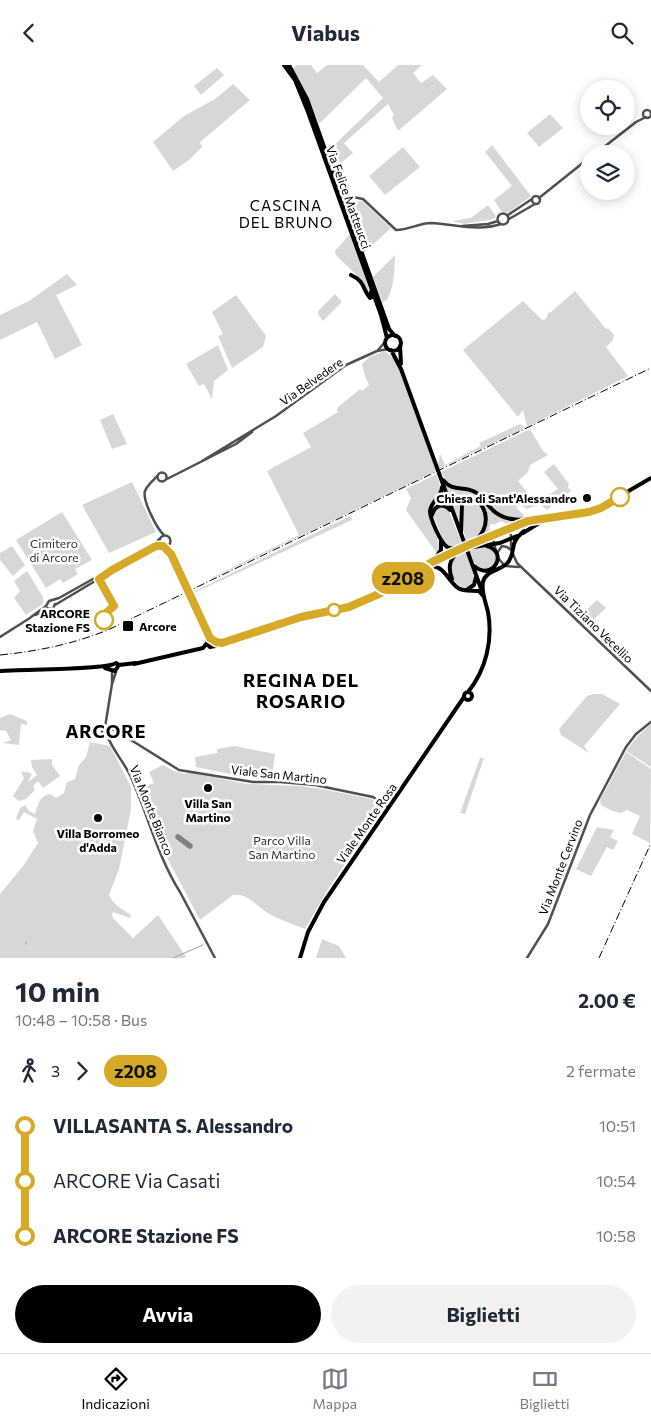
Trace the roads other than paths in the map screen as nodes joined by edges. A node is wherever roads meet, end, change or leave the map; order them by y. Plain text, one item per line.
1 (284, 65) edge
2 (289, 65) edge
3 (650, 111) edge
4 (643, 113) junction
5 (646, 117) junction
6 (636, 122) junction
7 (607, 145) edge
8 (580, 165) edge
9 (340, 190) junction
10 (358, 197) junction
11 (539, 198) junction
12 (532, 199) junction
13 (535, 204) junction
14 (347, 210) junction
15 (508, 217) junction
16 (498, 221) junction
17 (501, 224) junction
18 (460, 227) junction
19 (351, 275) dead end
20 (369, 280) junction
21 (395, 336) junction
22 (386, 340) junction
23 (400, 346) junction
24 (390, 350) junction
25 (376, 351) junction
26 (401, 369) junction
27 (257, 428) junction
28 (244, 438) junction
29 (233, 442) junction
30 (224, 449) junction
31 (219, 450) junction
32 (215, 455) junction
33 (202, 461) junction
34 (165, 474) junction
35 (158, 475) junction
36 (176, 475) junction
37 (651, 475) edge
38 (165, 480) junction
39 (161, 481) junction
40 (442, 481) junction
41 (151, 483) junction
42 (432, 517) junction
43 (454, 517) junction
44 (556, 517) junction
45 (539, 518) junction
46 (507, 530) junction
47 (160, 531) junction
48 (524, 531) junction
49 (164, 535) junction
50 (461, 535) junction
51 (494, 535) junction
52 (160, 538) junction
53 (440, 539) junction
54 (511, 539) junction
55 (170, 543) junction
56 (471, 544) junction
57 (495, 544) junction
58 (162, 546) junction
59 (477, 546) junction
60 (152, 547) junction
61 (465, 549) junction
62 (511, 551) junction
63 (171, 554) junction
64 (497, 555) junction
65 (470, 560) junction
66 (432, 562) junction
67 (505, 565) junction
68 (112, 570) junction
69 (524, 570) junction
70 (415, 571) junction
71 (476, 575) junction
72 (453, 581) junction
73 (465, 590) junction
74 (484, 597) junction
75 (53, 601) junction
76 (55, 605) junction
77 (47, 607) junction
78 (0, 637) edge
79 (211, 643) junction
80 (115, 668) junction
81 (0, 671) edge
82 (651, 691) edge
83 (470, 693) junction
84 (465, 699) junction
85 (651, 721) edge
86 (108, 731) junction
87 (389, 807) junction
88 (215, 958) edge
89 (300, 958) edge
90 (527, 958) edge

1 - 20 main road, Via Felice Matteucci
2 - 9 main road, Via Felice Matteucci
3 - 4 street
3 - 5 street
4 - 5 street
4 - 6 street
5 - 6 street
6 - 7 street
8 - 11 street
9 - 10 street
9 - 14 main road, Via Felice Matteucci
10 - 14 street
10 - 18 street
11 - 12 street
11 - 13 street
12 - 13 street
12 - 15 street
13 - 15 street
14 - 21 main road, Via Felice Matteucci
15 - 16 street
15 - 17 street
16 - 17 street
16 - 18 street
17 - 18 street
19 - 20 main road
20 - 22 main road, Via Felice Matteucci
21 - 22 main road
21 - 23 main road, Via Felice Matteucci
22 - 24 main road, Via Felice Matteucci
22 - 25 street, Via Belvedere
23 - 24 main road
23 - 26 main road, Via Felice Matteucci
24 - 25 street, Via Belvedere
24 - 26 main road, Via Felice Matteucci
25 - 27 street, Via Belvedere
26 - 40 main road, Via Felice Matteucci
27 - 28 street, Via Belvedere
27 - 29 street, Via Belvedere
28 - 29 street
28 - 30 street, Via Belvedere
29 - 30 street
29 - 31 street, Via Belvedere
30 - 32 street, Via Belvedere
31 - 32 street, Via Belvedere
31 - 33 street, Via Belvedere
32 - 33 street, Via Belvedere
33 - 36 street, Via Belvedere
34 - 35 street
34 - 36 street
34 - 38 street
35 - 39 street
35 - 41 street
36 - 38 street, Via Belvedere
37 - 44 main road
38 - 39 street
39 - 41 street
40 - 42 main road
40 - 43 main road, Via Felice Matteucci
40 - 45 main road
41 - 47 street
42 - 43 main road
42 - 53 main road
43 - 50 main road, Via Felice Matteucci
44 - 45 main road
44 - 48 main road
45 - 46 main road
46 - 51 main road
46 - 54 street
47 - 49 street
47 - 52 street
48 - 54 main road
48 - 62 main road
49 - 52 street
49 - 55 street
50 - 56 main road
50 - 61 main road, Via Felice Matteucci
51 - 56 main road
51 - 57 street
52 - 58 street
52 - 60 street
53 - 61 main road
53 - 66 main road
54 - 57 main road
54 - 62 street
55 - 58 street
55 - 63 street
56 - 61 main road
57 - 59 main road
57 - 64 street
58 - 60 street
58 - 63 street
59 - 61 main road
59 - 64 main road
60 - 68 street
61 - 65 main road
61 - 66 main road
61 - 72 main road
62 - 64 street
62 - 67 main road
62 - 69 street, Via Tiziano Vecellio
63 - 79 street
64 - 65 main road
64 - 67 street
65 - 71 main road, Viale Monte Rosa
66 - 70 main road
67 - 69 street
67 - 74 main road
68 - 75 street
68 - 76 street
69 - 82 street, Via Tiziano Vecellio
70 - 72 main road
70 - 79 main road
71 - 73 main road
71 - 74 main road, Viale Monte Rosa
72 - 73 main road
73 - 74 main road
74 - 83 main road, Viale Monte Rosa
75 - 76 street
75 - 77 street
76 - 77 street
77 - 78 street
79 - 80 main road
80 - 81 main road
80 - 86 street
83 - 84 main road, Viale Monte Rosa
83 - 84 main road, Viale Monte Rosa
84 - 87 main road, Viale Monte Rosa
85 - 90 street, Via Monte Cervino
86 - 87 street, Viale San Martino
86 - 88 street, Via Monte Bianco
87 - 89 main road, Viale Monte Rosa

